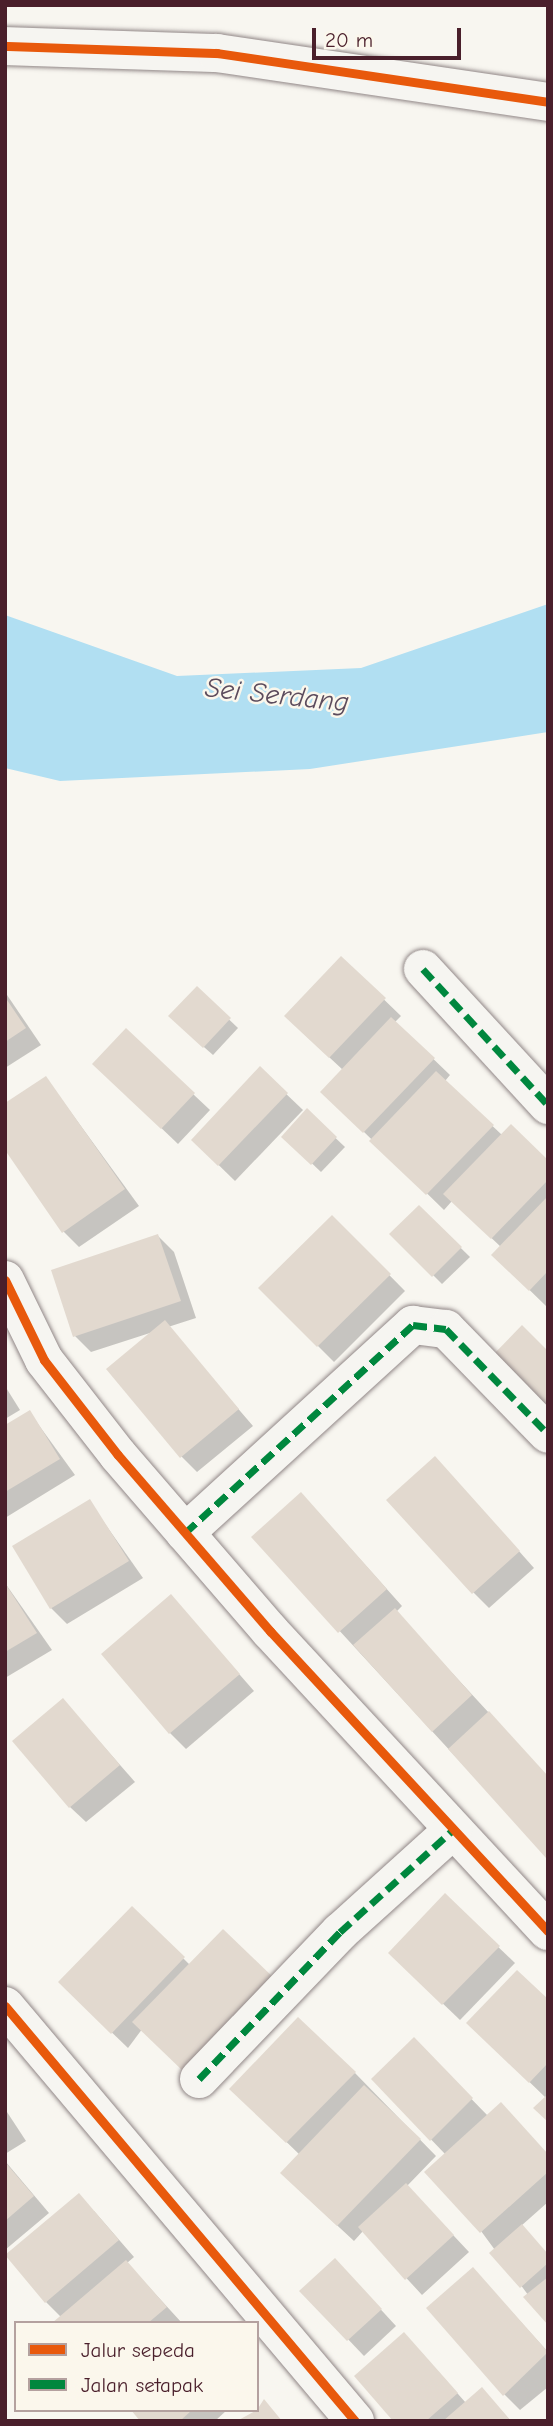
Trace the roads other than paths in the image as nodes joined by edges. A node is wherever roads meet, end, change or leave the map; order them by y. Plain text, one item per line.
1 (5, 47) edge
2 (548, 102) edge
3 (423, 969) dead end
4 (548, 1105) edge
5 (5, 1280) edge
6 (548, 1434) edge
7 (185, 1533) junction
8 (453, 1829) junction
9 (548, 1931) edge
10 (5, 2006) edge
11 (199, 2079) dead end
12 (355, 2421) edge

1 - 2 street
3 - 4 street
5 - 7 street
6 - 7 street
7 - 8 street
8 - 9 street
8 - 11 street
10 - 12 street

